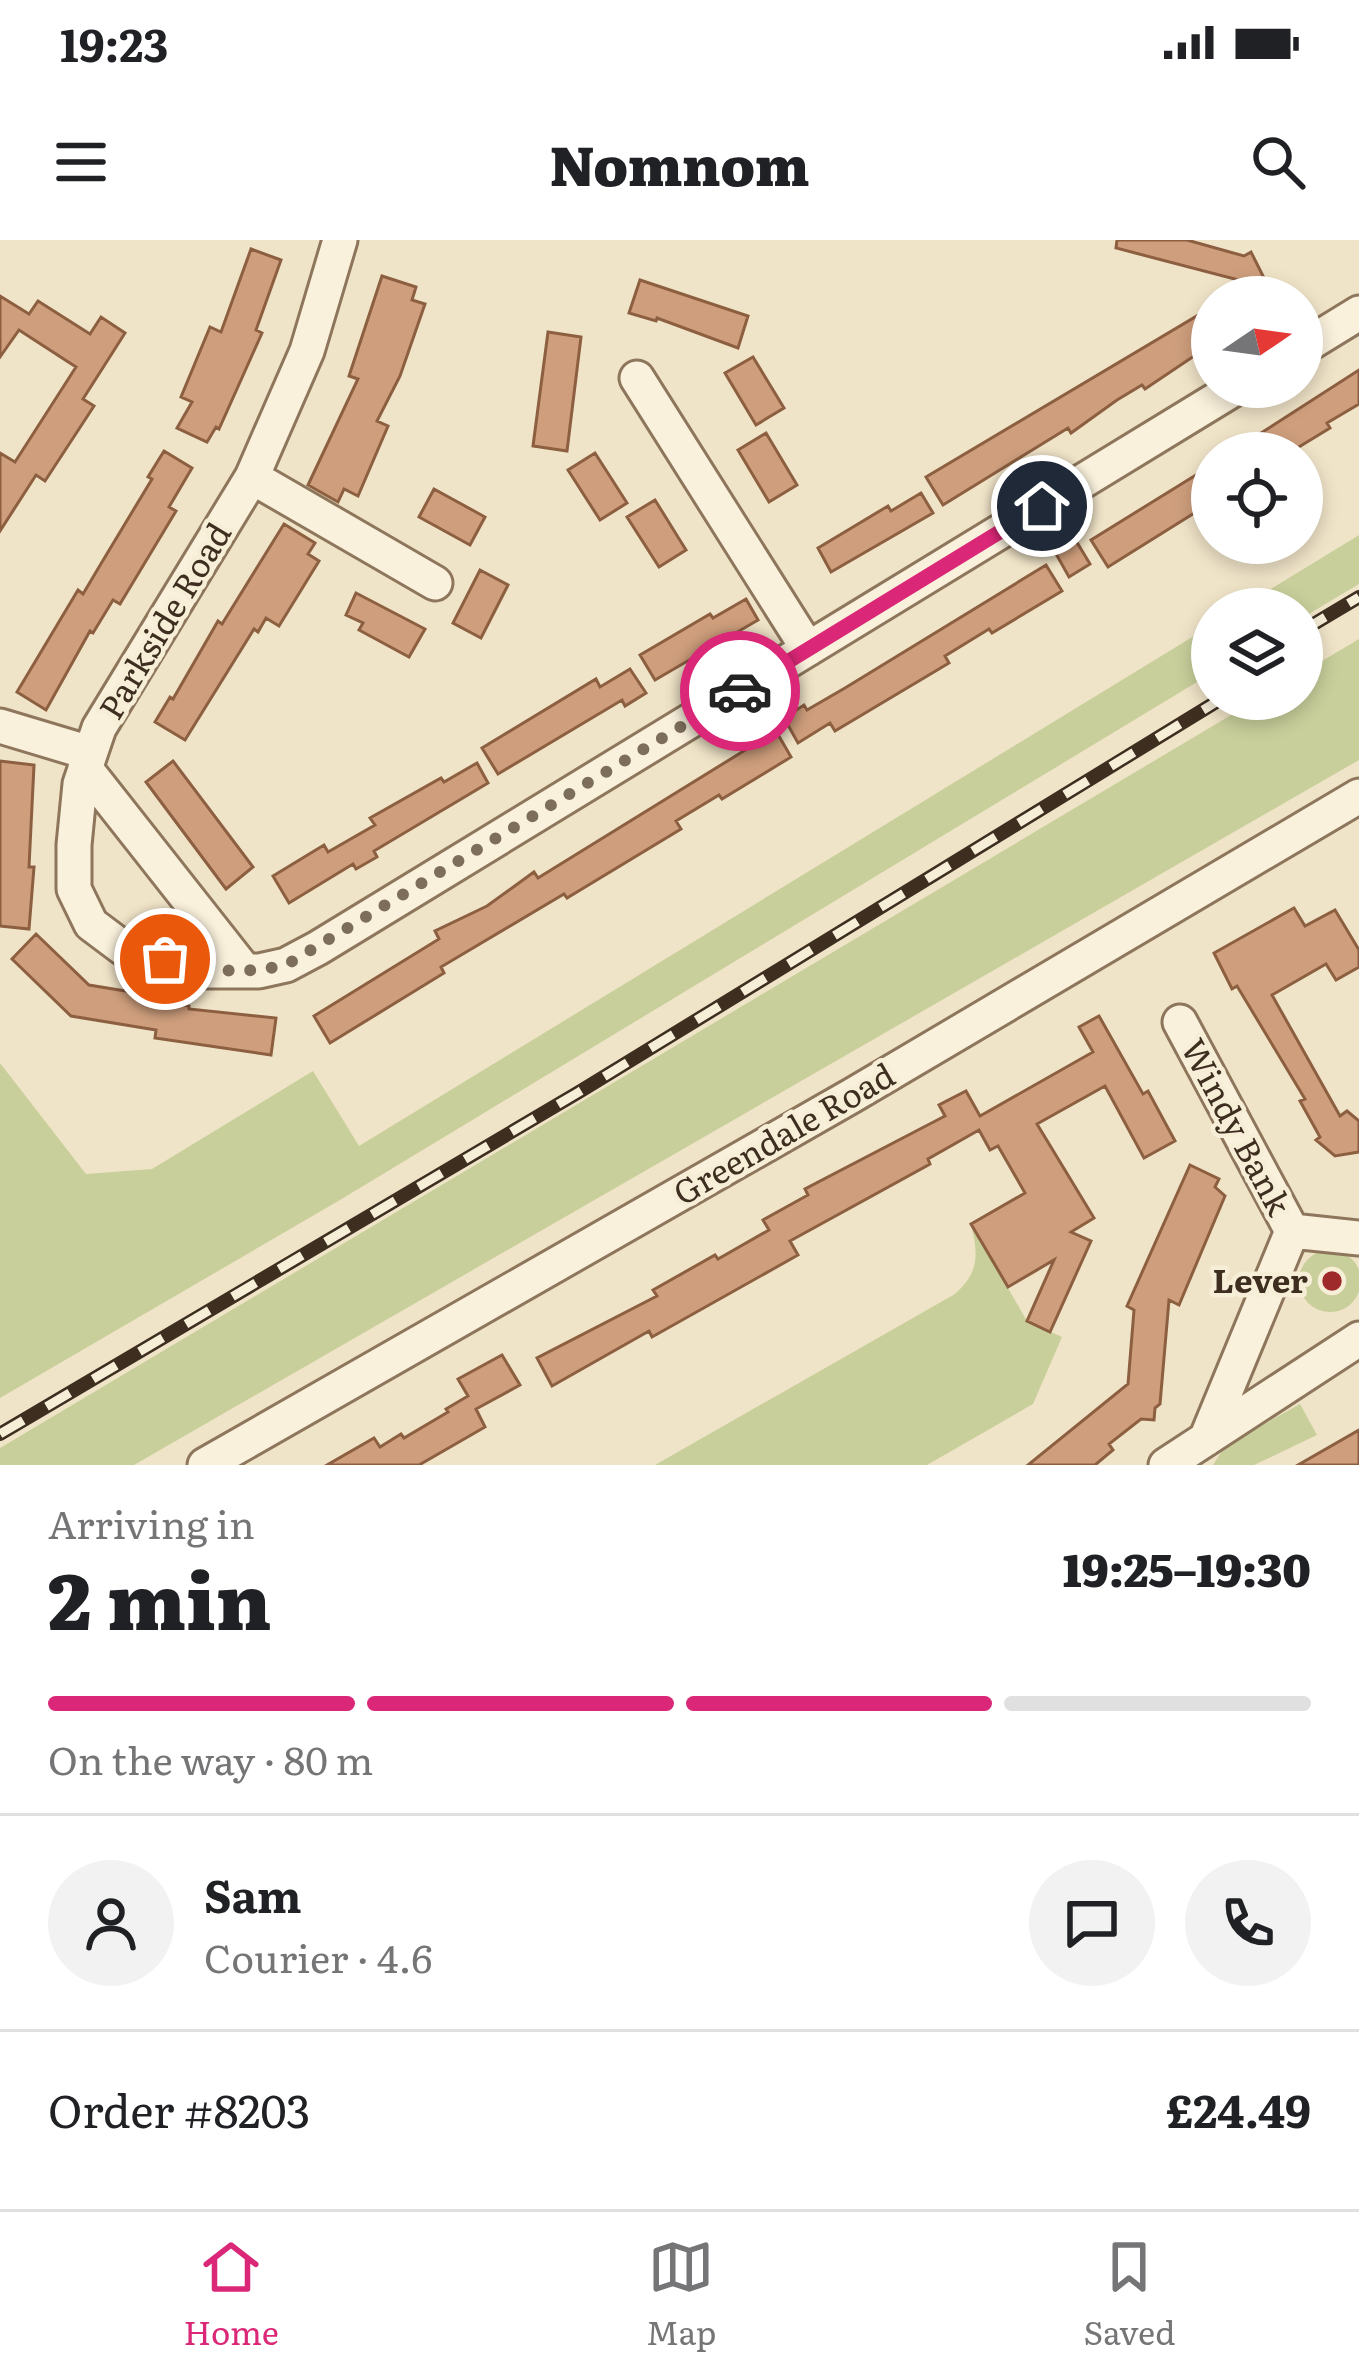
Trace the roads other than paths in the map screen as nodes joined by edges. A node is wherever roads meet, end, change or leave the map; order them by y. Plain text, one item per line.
1 (340, 240) edge
2 (1359, 314) edge
3 (1323, 335) edge
4 (637, 378) dead end
5 (1204, 408) edge
6 (252, 477) junction
7 (434, 583) dead end
8 (808, 649) junction
9 (0, 726) edge
10 (88, 761) junction
11 (1359, 796) edge
12 (245, 971) junction
13 (1180, 1022) dead end
14 (1292, 1231) junction
15 (1359, 1238) edge
16 (1359, 1339) edge
17 (1206, 1439) junction
18 (205, 1465) edge
19 (1166, 1465) edge

1 - 6 street, Parkside Road
2 - 3 street
4 - 8 street
5 - 8 street, Parkside Road
6 - 7 street
6 - 10 street, Parkside Road
8 - 12 street, Parkside Road
9 - 10 street
10 - 12 street
10 - 12 street, Parkside Road
11 - 18 street, Greendale Road
13 - 14 street, Windy Bank
14 - 15 street, Windy Bank
14 - 17 street, Windy Bank
16 - 17 street
17 - 19 street

